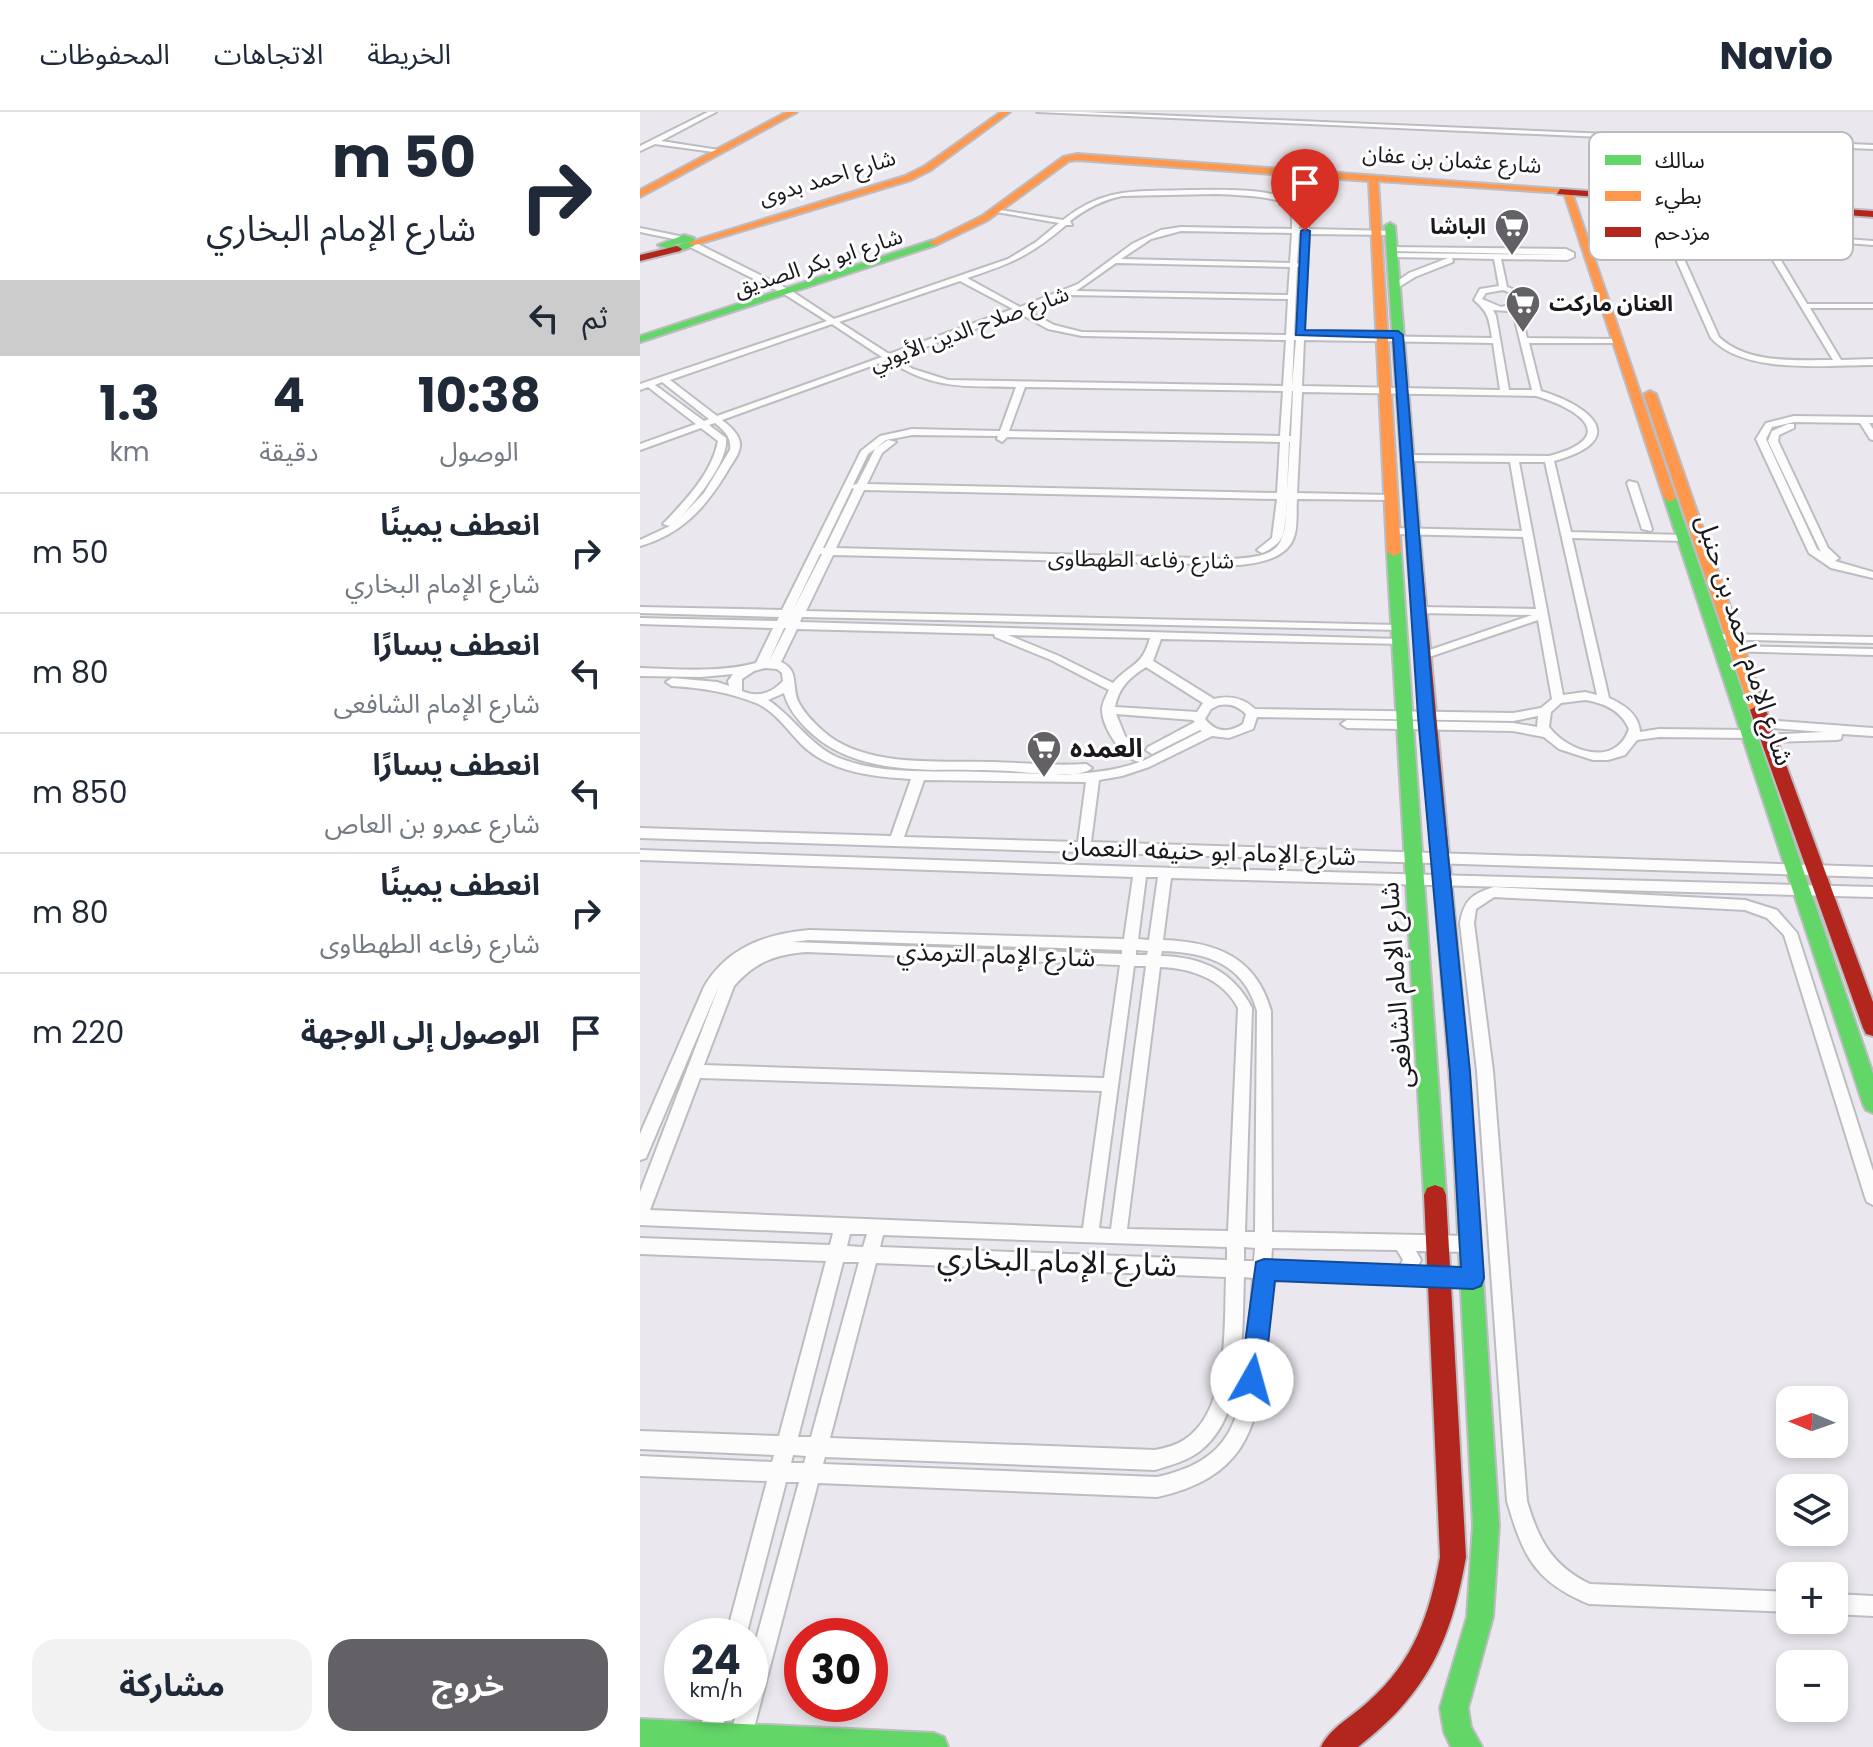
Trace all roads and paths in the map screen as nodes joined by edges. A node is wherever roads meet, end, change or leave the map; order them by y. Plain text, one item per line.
1 (705, 112) edge
2 (713, 112) edge
3 (781, 112) edge
4 (793, 112) edge
5 (998, 112) edge
6 (1006, 112) edge
7 (1040, 112) edge
8 (1092, 112) edge
9 (1588, 134) joint
10 (649, 142) edge
11 (1853, 145) edge
12 (1873, 146) edge
13 (718, 149) junction
14 (1380, 180) junction
15 (640, 187) edge
16 (640, 194) edge
17 (1575, 195) junction
18 (1589, 196) edge
19 (1000, 211) junction
20 (1853, 215) edge
21 (1873, 216) edge
22 (1069, 223) junction
23 (1300, 229) junction
24 (640, 230) edge
25 (1589, 237) edge
26 (640, 238) edge
27 (1386, 238) junction
28 (1853, 243) edge
29 (679, 244) junction
30 (1873, 245) edge
31 (640, 255) edge
32 (1466, 257) junction
33 (1497, 257) junction
34 (1114, 258) junction
35 (1596, 260) edge
36 (1597, 260) edge
37 (1682, 260) edge
38 (1776, 260) edge
39 (1297, 262) junction
40 (969, 278) junction
41 (1394, 288) junction
42 (1503, 288) junction
43 (1066, 293) junction
44 (783, 296) junction
45 (1290, 297) junction
46 (1020, 306) junction
47 (1487, 306) junction
48 (1522, 306) junction
49 (1804, 306) junction
50 (1873, 306) edge
51 (830, 325) junction
52 (1294, 336) junction
53 (1390, 337) junction
54 (1496, 338) junction
55 (1524, 340) junction
56 (1618, 341) junction
57 (640, 342) edge
58 (879, 357) junction
59 (1837, 359) junction
60 (1873, 360) edge
61 (665, 381) junction
62 (646, 388) edge
63 (1024, 388) junction
64 (1505, 392) junction
65 (1291, 393) junction
66 (1537, 393) junction
67 (1394, 394) junction
68 (1644, 395) junction
69 (706, 419) junction
70 (1870, 422) edge
71 (1008, 436) junction
72 (1873, 437) edge
73 (640, 439) edge
74 (1289, 442) junction
75 (640, 447) edge
76 (1407, 458) junction
77 (1549, 459) junction
78 (1514, 460) junction
79 (1632, 483) dead end
80 (847, 487) junction
81 (861, 488) junction
82 (1286, 496) junction
83 (1390, 498) junction
84 (1680, 502) junction
85 (1796, 513) junction
86 (1808, 514) junction
87 (1392, 527) junction
88 (1413, 528) junction
89 (1647, 529) junction
90 (1527, 530) junction
91 (1566, 532) junction
92 (1682, 534) junction
93 (640, 536) edge
94 (640, 543) edge
95 (818, 547) junction
96 (831, 548) junction
97 (1873, 568) edge
98 (1873, 575) edge
99 (640, 610) edge
100 (1419, 610) junction
101 (1542, 613) junction
102 (790, 620) junction
103 (640, 621) edge
104 (987, 631) junction
105 (1398, 635) junction
106 (1156, 636) junction
107 (1873, 640) edge
108 (1727, 643) junction
109 (1873, 652) edge
110 (1422, 656) junction
111 (1146, 662) junction
112 (774, 664) junction
113 (761, 665) junction
114 (746, 670) junction
115 (640, 672) edge
116 (640, 681) edge
117 (789, 681) junction
118 (1115, 689) junction
119 (736, 693) junction
120 (757, 699) junction
121 (1558, 700) junction
122 (1604, 700) junction
123 (1212, 703) junction
124 (1108, 710) junction
125 (1545, 711) junction
126 (1252, 717) junction
127 (1404, 721) junction
128 (1632, 721) junction
129 (1427, 722) junction
130 (1204, 724) junction
131 (1757, 730) junction
132 (1867, 732) edge
133 (1546, 733) junction
134 (1634, 737) junction
135 (1138, 758) junction
136 (919, 775) junction
137 (1093, 777) junction
138 (640, 833) edge
139 (896, 841) junction
140 (1084, 846) junction
141 (640, 855) edge
142 (1414, 858) junction
143 (1440, 859) junction
144 (1794, 870) junction
145 (1817, 871) junction
146 (1140, 872) junction
147 (1873, 872) edge
148 (1165, 873) junction
149 (1415, 880) junction
150 (1442, 881) junction
151 (1801, 890) junction
152 (1825, 891) junction
153 (1873, 892) edge
154 (1130, 952) junction
155 (1155, 953) junction
156 (1873, 1028) edge
157 (1457, 1043) junction
158 (1482, 1044) junction
159 (682, 1054) junction
160 (698, 1064) junction
161 (1485, 1071) junction
162 (1460, 1072) junction
163 (670, 1083) junction
164 (1111, 1085) junction
165 (689, 1087) junction
166 (1873, 1104) edge
167 (640, 1153) edge
168 (1873, 1197) edge
169 (640, 1216) edge
170 (844, 1225) junction
171 (877, 1227) junction
172 (1090, 1235) junction
173 (1118, 1237) junction
174 (1236, 1241) junction
175 (1265, 1241) junction
176 (1403, 1244) junction
177 (1438, 1244) junction
178 (1471, 1244) junction
179 (640, 1246) edge
180 (837, 1253) junction
181 (870, 1254) junction
182 (1234, 1268) junction
183 (1264, 1270) junction
184 (1404, 1276) junction
185 (1440, 1277) junction
186 (1473, 1278) junction
187 (640, 1440) edge
188 (786, 1446) junction
189 (819, 1447) junction
190 (640, 1466) edge
191 (779, 1472) junction
192 (812, 1473) junction
193 (1776, 1601) edge
194 (1848, 1605) edge
195 (1873, 1606) edge
196 (741, 1618) edge
197 (768, 1636) edge
198 (713, 1722) edge
199 (745, 1722) edge
200 (640, 1733) edge
201 (708, 1742) edge
202 (739, 1742) edge
203 (934, 1747) edge
204 (1335, 1747) edge
205 (1468, 1747) edge

1 - 10 street
2 - 10 street
3 - 13 street
4 - 13 street
5 - 29 street, شارع احمد بدوى
6 - 29 street, شارع احمد بدوى
7 - 9 street
8 - 9 street
10 - 13 street
11 - 12 street
13 - 15 street
13 - 16 street
14 - 17 street, شارع عثمان بن عفان
14 - 19 street, شارع عثمان بن عفان
14 - 27 street, شارع الإمام الشافعى
17 - 18 street, شارع عثمان بن عفان
17 - 25 street, شارع الإمام احمد بن حنبل
19 - 22 street
19 - 44 street, شارع ابو بكر الصديق
20 - 21 street, شارع عثمان بن عفان
22 - 23 street
22 - 40 street
23 - 27 street, شارع صلاح الدين الأيوبي
23 - 34 street, شارع صلاح الدين الأيوبي
23 - 39 street, شارع رفاعه الطهطاوى
24 - 29 street
26 - 29 street
27 - 32 street
27 - 33 street
27 - 41 street, شارع الإمام الشافعى
27 - 53 street, شارع الإمام الشافعى
28 - 30 street
29 - 31 street, شارع احمد بدوى
29 - 44 street
32 - 33 street
32 - 41 street
33 - 42 street
34 - 39 street
34 - 43 street, شارع صلاح الدين الأيوبي
34 - 46 street, شارع صلاح الدين الأيوبي
35 - 56 street, شارع الإمام احمد بن حنبل
36 - 68 street, شارع الإمام احمد بن حنبل
37 - 59 street
38 - 49 street
39 - 45 street, شارع رفاعه الطهطاوى
39 - 52 street, شارع رفاعه الطهطاوى
40 - 46 street
40 - 51 street
41 - 53 street, شارع الإمام الشافعى
42 - 47 street
42 - 48 street
43 - 45 street
43 - 46 street, شارع صلاح الدين الأيوبي
44 - 51 street
44 - 57 street, شارع ابو بكر الصديق
45 - 52 street, شارع رفاعه الطهطاوى
46 - 52 street
46 - 58 street, شارع صلاح الدين الأيوبي
47 - 48 street
47 - 54 street
48 - 55 street
49 - 50 street
49 - 59 street
51 - 58 street
51 - 61 street
52 - 53 street
52 - 65 street, شارع رفاعه الطهطاوى
53 - 54 street
53 - 67 street, شارع الإمام الشافعى
54 - 64 street
55 - 56 street
55 - 66 street
56 - 68 street, شارع الإمام احمد بن حنبل
58 - 63 street
58 - 69 street, شارع صلاح الدين الأيوبي
59 - 60 street
61 - 62 street
61 - 69 street
62 - 69 street
63 - 65 street
63 - 71 street
64 - 66 street
64 - 67 street
65 - 67 street
65 - 74 street, شارع رفاعه الطهطاوى
66 - 77 street
67 - 76 street, شارع الإمام الشافعى
67 - 83 street, شارع الإمام الشافعى
68 - 84 street, شارع الإمام احمد بن حنبل
69 - 73 street, شارع صلاح الدين الأيوبي
69 - 75 street, شارع صلاح الدين الأيوبي
69 - 93 street
69 - 94 street
70 - 72 street
70 - 85 street
70 - 86 street
71 - 74 street
71 - 80 street
71 - 81 street
74 - 82 street, شارع رفاعه الطهطاوى
76 - 78 street
76 - 88 street, شارع الإمام الشافعى
77 - 78 street
77 - 91 street
78 - 90 street
79 - 89 street
80 - 81 street
80 - 95 street
81 - 82 street
81 - 96 street
82 - 83 street
82 - 96 street, شارع رفاعه الطهطاوى
83 - 87 street, شارع الإمام الشافعى
84 - 92 street, شارع الإمام احمد بن حنبل
84 - 108 street, شارع الإمام احمد بن حنبل
85 - 86 street
85 - 98 street
86 - 97 street
87 - 88 street
87 - 105 street, شارع الإمام الشافعى
88 - 90 street
88 - 100 street, شارع الإمام الشافعى
89 - 91 street
89 - 92 street
90 - 101 street
91 - 92 street
91 - 122 street
92 - 108 street, شارع الإمام احمد بن حنبل
95 - 96 street, شارع رفاعه الطهطاوى
95 - 102 street
96 - 102 street
99 - 102 street
100 - 101 street
100 - 110 street, شارع الإمام الشافعى
101 - 110 street
101 - 121 street
102 - 103 street
102 - 104 street
102 - 105 street
102 - 112 street
102 - 113 street
104 - 106 street
104 - 118 street
105 - 106 street
105 - 127 street, شارع الإمام الشافعى
106 - 111 street
107 - 108 street
108 - 109 street
108 - 131 street, شارع الإمام احمد بن حنبل
110 - 129 street, شارع الإمام الشافعى
111 - 118 street
111 - 123 street
112 - 113 street
112 - 117 street
113 - 114 street
114 - 115 street
114 - 119 street
116 - 119 street
117 - 120 street
117 - 135 street
118 - 124 street
119 - 120 street
120 - 136 street
121 - 122 street
121 - 125 street
122 - 128 street
123 - 126 street
123 - 130 street
124 - 130 street
124 - 135 street
125 - 129 street
125 - 133 street
126 - 127 street
126 - 130 street
127 - 129 street
127 - 142 street, شارع الإمام الشافعى
128 - 131 street
128 - 134 street
129 - 133 street
129 - 143 street, شارع الإمام الشافعى
130 - 135 street
130 - 137 street
131 - 132 street
131 - 134 street
131 - 144 street, شارع الإمام احمد بن حنبل
131 - 145 street, شارع الإمام احمد بن حنبل
133 - 134 street
136 - 137 street
136 - 139 street
137 - 140 street
138 - 139 street, شارع الإمام ابو حنيفه النعمان
139 - 140 street, شارع الإمام ابو حنيفه النعمان
140 - 142 street, شارع الإمام ابو حنيفه النعمان
141 - 146 street, شارع الإمام ابو حنيفه النعمان
142 - 143 street, شارع الإمام ابو حنيفه النعمان
142 - 149 street, شارع الإمام الشافعى
143 - 144 street, شارع الإمام ابو حنيفه النعمان
143 - 150 street, شارع الإمام الشافعى
144 - 145 street, شارع الإمام ابو حنيفه النعمان
144 - 151 street, شارع الإمام احمد بن حنبل
145 - 147 street, شارع الإمام ابو حنيفه النعمان
145 - 152 street, شارع الإمام احمد بن حنبل
146 - 148 street, شارع الإمام ابو حنيفه النعمان
146 - 154 street
148 - 149 street, شارع الإمام ابو حنيفه النعمان
148 - 155 street
149 - 150 street, شارع الإمام ابو حنيفه النعمان
149 - 177 street, شارع الإمام الشافعى
150 - 151 street, شارع الإمام ابو حنيفه النعمان
150 - 157 street, شارع الإمام الشافعى
151 - 152 street, شارع الإمام ابو حنيفه النعمان
151 - 166 street, شارع الإمام احمد بن حنبل
152 - 153 street, شارع الإمام ابو حنيفه النعمان
152 - 156 street, شارع الإمام احمد بن حنبل
154 - 155 street, شارع الإمام الترمذي
154 - 159 street, شارع الإمام الترمذي
154 - 160 street, شارع الإمام الترمذي
154 - 164 street
155 - 173 street
155 - 174 street, شارع الإمام الترمذي
155 - 175 street, شارع الإمام الترمذي
157 - 158 street
157 - 162 street, شارع الإمام الشافعى
158 - 161 street
158 - 168 street
159 - 160 street
159 - 163 street, شارع الإمام الترمذي
160 - 164 street
160 - 165 street, شارع الإمام الترمذي
161 - 162 street
161 - 193 street
162 - 178 street, شارع الإمام الشافعى
163 - 165 street
163 - 167 street, شارع الإمام الترمذي
164 - 172 street
165 - 169 street, شارع الإمام الترمذي
169 - 170 street, شارع الإمام البخاري
170 - 171 street, شارع الإمام البخاري
170 - 180 street
171 - 172 street, شارع الإمام البخاري
171 - 181 street
172 - 173 street, شارع الإمام البخاري
173 - 174 street, شارع الإمام البخاري
174 - 175 street, شارع الإمام البخاري
174 - 182 street, شارع الإمام الترمذي
175 - 176 street, شارع الإمام البخاري
175 - 183 street, شارع الإمام الترمذي
176 - 177 street, شارع الإمام البخاري
176 - 184 street
177 - 178 street, شارع الإمام البخاري
177 - 185 street, شارع الإمام الشافعى
178 - 186 street, شارع الإمام الشافعى
179 - 180 street, شارع الإمام البخاري
180 - 181 street, شارع الإمام البخاري
180 - 188 street
181 - 182 street, شارع الإمام البخاري
181 - 189 street
182 - 183 street, شارع الإمام البخاري
182 - 189 street, شارع الإمام الترمذي
183 - 184 street, شارع الإمام البخاري
183 - 192 street, شارع الإمام الترمذي
184 - 185 street, شارع الإمام البخاري
185 - 186 street, شارع الإمام البخاري
185 - 204 street, شارع الإمام الشافعى
186 - 205 street, شارع الإمام الشافعى
187 - 188 street, شارع الإمام الترمذي
188 - 189 street, شارع الإمام الترمذي
188 - 191 street
189 - 192 street
190 - 191 street, شارع الإمام الترمذي
191 - 192 street, شارع الإمام الترمذي
191 - 196 street
192 - 197 street
194 - 195 street
198 - 201 street
199 - 202 street
200 - 201 street
201 - 202 street
202 - 203 street

